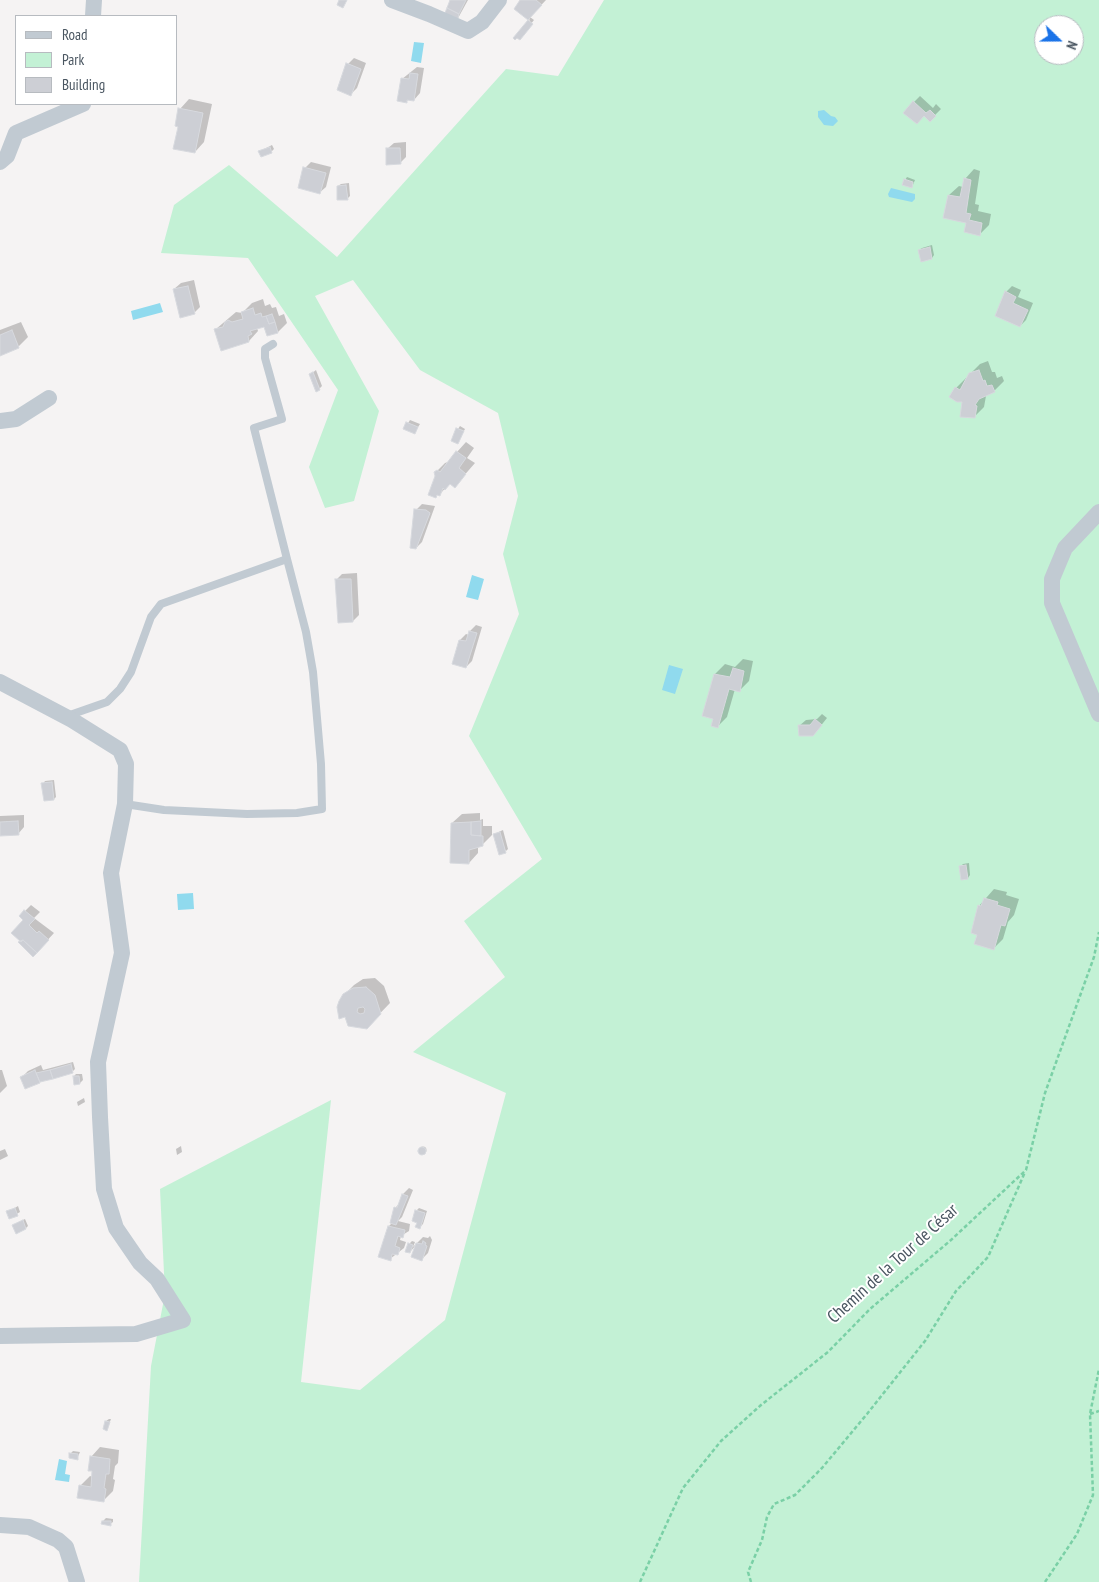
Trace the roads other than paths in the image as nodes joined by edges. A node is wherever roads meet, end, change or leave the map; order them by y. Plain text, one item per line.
1 (94, 0) edge
2 (392, 0) edge
3 (499, 0) edge
4 (93, 15) edge
5 (81, 105) edge
6 (0, 162) edge
7 (274, 344) dead end
8 (49, 398) dead end
9 (0, 421) edge
10 (1099, 512) edge
11 (287, 559) junction
12 (0, 682) edge
13 (1099, 714) edge
14 (65, 717) junction
15 (125, 804) junction
16 (0, 1336) edge
17 (0, 1525) edge
18 (77, 1582) edge

1 - 4 street
2 - 3 street
5 - 6 street
7 - 11 lane
8 - 9 street
10 - 13 street
11 - 14 lane
11 - 15 lane
12 - 14 street
14 - 15 street
15 - 16 street
17 - 18 street

